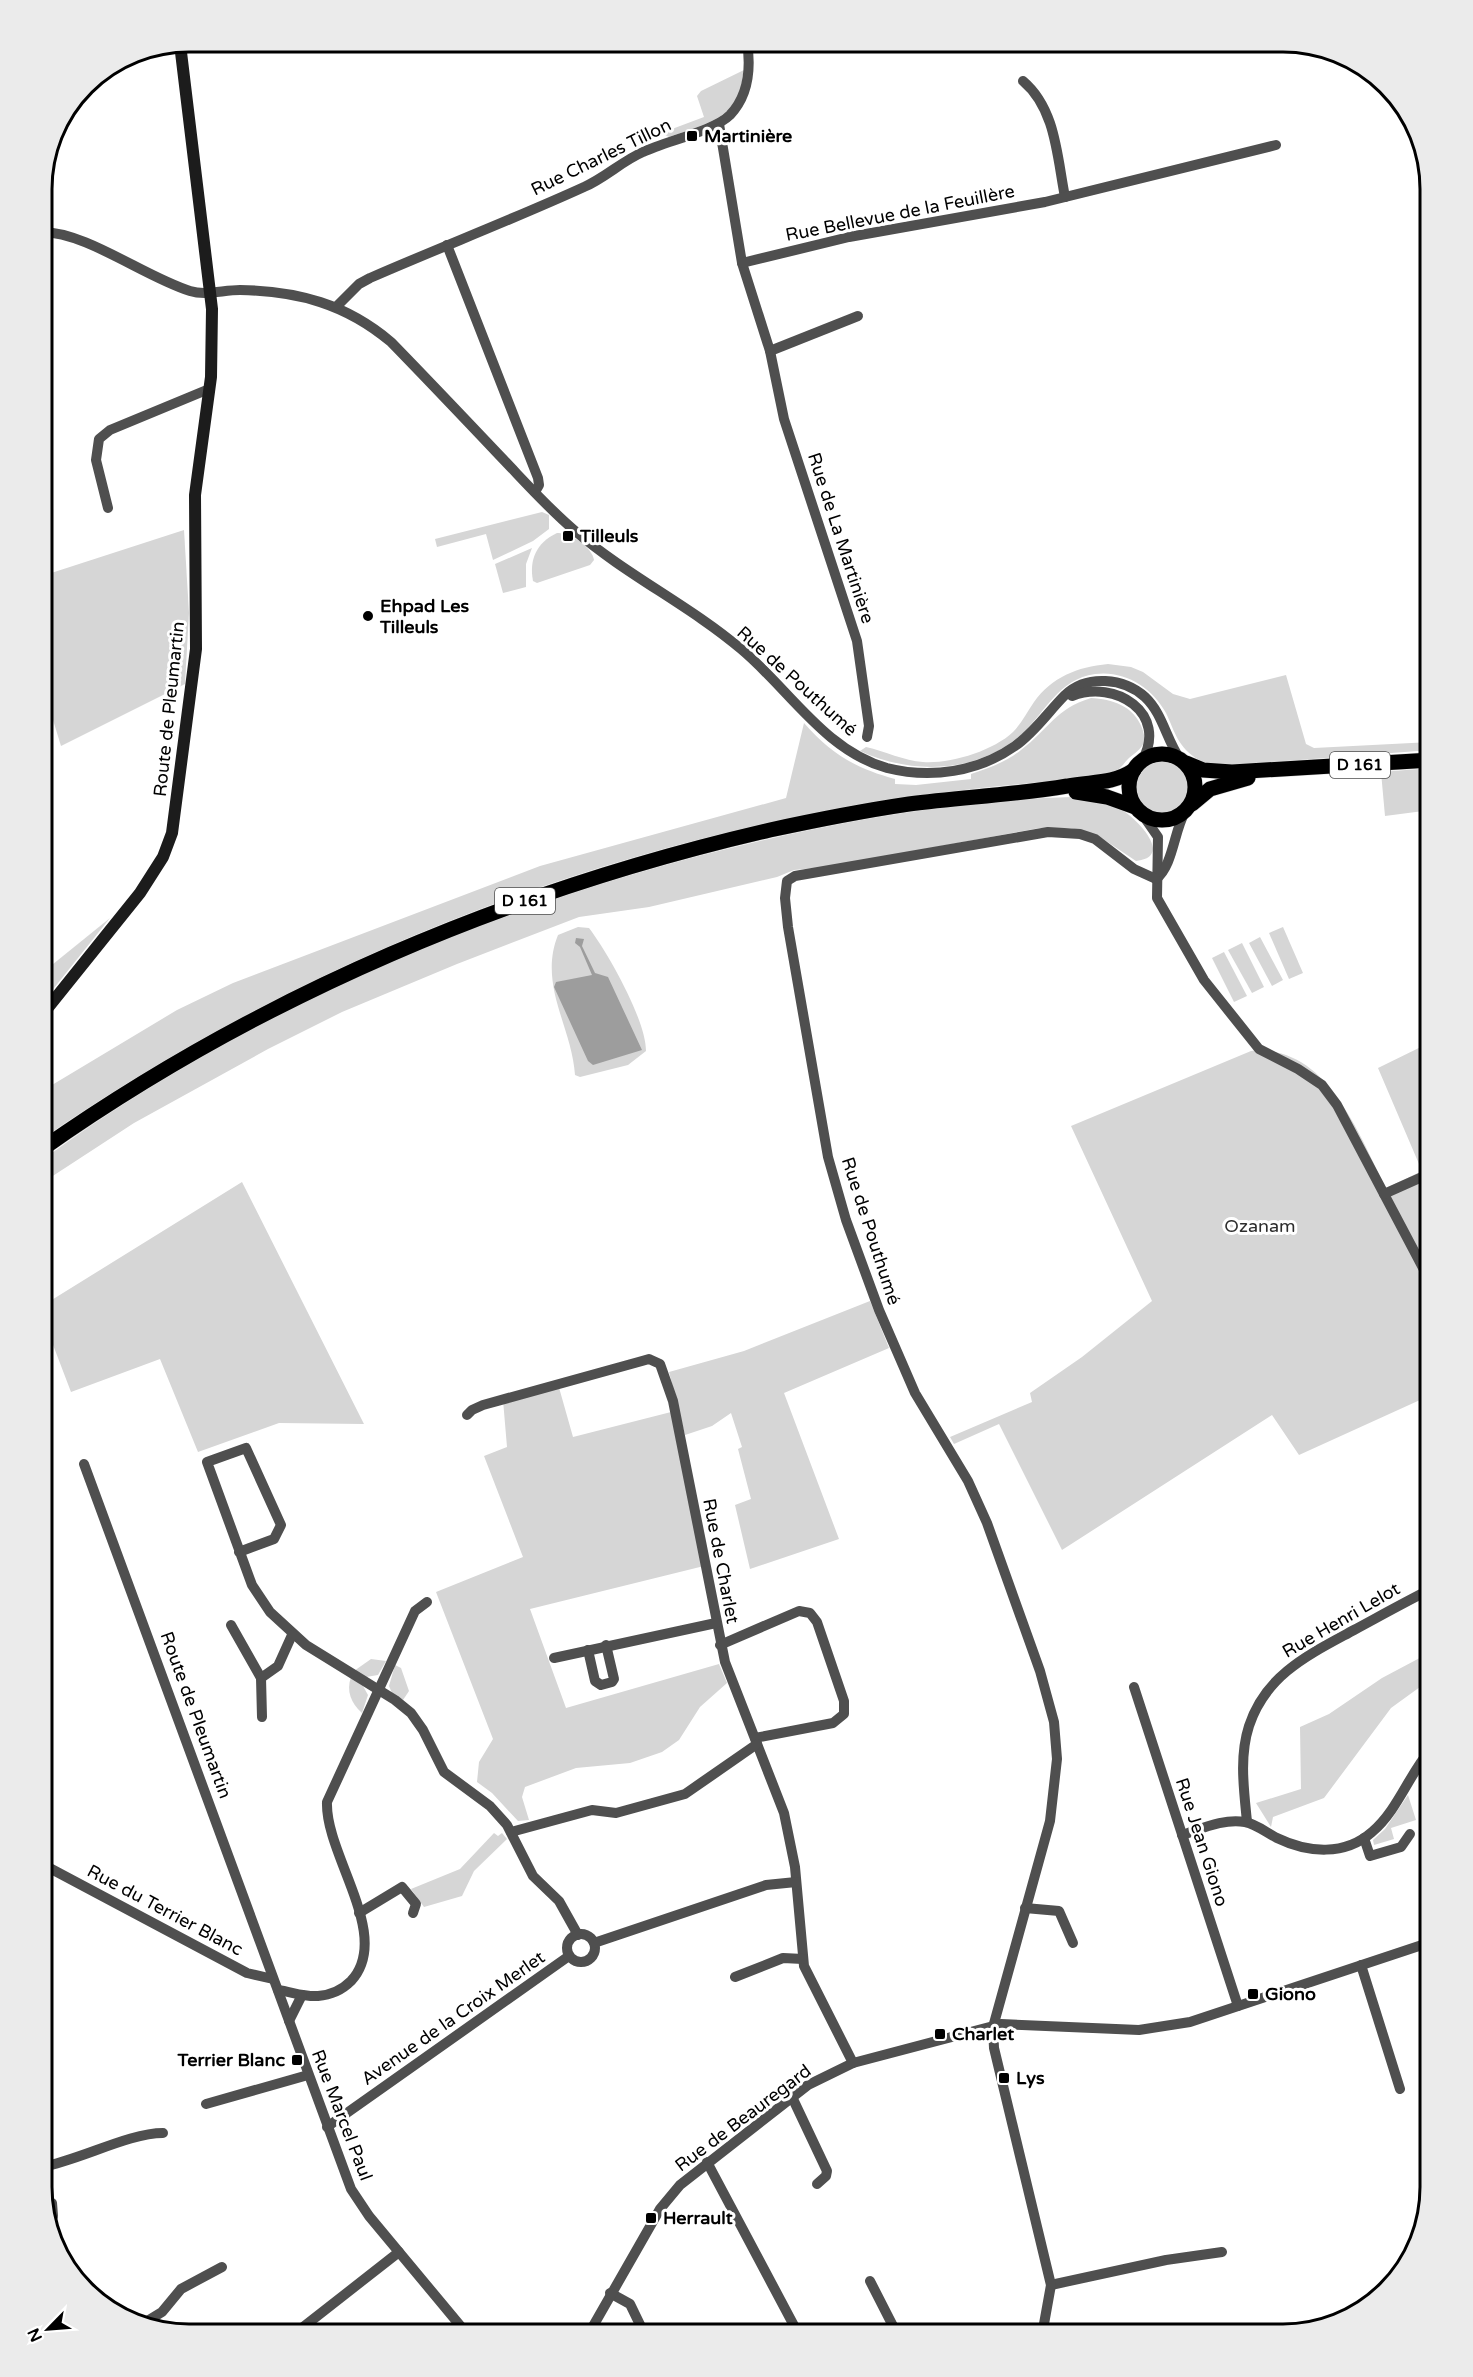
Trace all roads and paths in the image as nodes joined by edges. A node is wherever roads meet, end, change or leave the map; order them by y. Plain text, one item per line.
1 (181, 53) edge
2 (748, 53) edge
3 (1023, 81) dead end
4 (718, 124) junction
5 (1276, 145) dead end
6 (1065, 197) junction
7 (53, 234) edge
8 (447, 245) junction
9 (742, 263) junction
10 (209, 293) junction
11 (337, 306) junction
12 (858, 316) dead end
13 (770, 351) junction
14 (209, 389) junction
15 (535, 492) junction
16 (108, 508) dead end
17 (1059, 703) junction
18 (867, 737) dead end
19 (1183, 761) junction
20 (1420, 761) edge
21 (1138, 765) junction
22 (1290, 771) junction
23 (1056, 789) junction
24 (1188, 809) junction
25 (1139, 810) junction
26 (1156, 879) junction
27 (53, 1002) edge
28 (53, 1142) edge
29 (1420, 1178) edge
30 (1384, 1194) junction
31 (1420, 1262) edge
32 (467, 1415) dead end
33 (84, 1464) dead end
34 (239, 1552) junction
35 (1420, 1595) edge
36 (427, 1602) dead end
37 (716, 1623) junction
38 (231, 1625) dead end
39 (292, 1635) junction
40 (606, 1645) junction
41 (720, 1645) junction
42 (588, 1650) junction
43 (554, 1658) dead end
44 (261, 1678) junction
45 (1134, 1688) dead end
46 (377, 1690) junction
47 (262, 1717) dead end
48 (756, 1741) junction
49 (1420, 1765) edge
50 (1247, 1822) junction
51 (511, 1833) junction
52 (1410, 1834) dead end
53 (1182, 1835) junction
54 (1364, 1838) junction
55 (52, 1869) edge
56 (796, 1882) junction
57 (1025, 1908) junction
58 (359, 1913) junction
59 (413, 1913) dead end
60 (578, 1935) junction
61 (594, 1943) junction
62 (1073, 1943) dead end
63 (1420, 1946) edge
64 (569, 1956) junction
65 (803, 1959) junction
66 (1361, 1965) junction
67 (735, 1977) dead end
68 (276, 1985) junction
69 (302, 1995) junction
70 (1238, 2006) junction
71 (289, 2021) junction
72 (993, 2027) junction
73 (853, 2063) junction
74 (308, 2075) junction
75 (1400, 2089) dead end
76 (792, 2097) junction
77 (206, 2104) dead end
78 (327, 2127) junction
79 (164, 2133) dead end
80 (707, 2162) junction
81 (52, 2164) edge
82 (817, 2184) dead end
83 (399, 2252) junction
84 (1222, 2252) dead end
85 (222, 2267) dead end
86 (870, 2281) dead end
87 (1051, 2285) junction
88 (610, 2293) junction
89 (151, 2319) edge
90 (307, 2324) edge
91 (459, 2324) edge
92 (594, 2324) edge
93 (640, 2324) edge
94 (793, 2324) edge
95 (893, 2324) edge
96 (1044, 2324) edge

1 - 10 main road, Route de Pleumartin
2 - 4 street, Rue Charles Tillon
3 - 6 street
4 - 8 street, Rue Charles Tillon
4 - 9 street, Rue de La Martinière
5 - 6 street, Rue Bellevue de la Feuillère
6 - 9 street, Rue Bellevue de la Feuillère
7 - 10 street, Rue de Pouthumé
8 - 11 street, Rue Charles Tillon
8 - 15 street
9 - 13 street, Rue de La Martinière
10 - 11 street, Rue de Pouthumé
10 - 14 main road, Route de Pleumartin
11 - 15 street, Rue de Pouthumé
12 - 13 street
13 - 18 street, Rue de La Martinière
14 - 16 street
14 - 27 main road, Route de Pleumartin
15 - 17 street, Rue de Pouthumé
17 - 19 street, Rue de Pouthumé
17 - 21 street, Rue de Pouthumé
19 - 21 main road
19 - 22 main road, D 161
19 - 24 main road
20 - 22 main road, D 161
21 - 23 main road, D 161
21 - 25 main road
22 - 24 main road, D 161
23 - 25 main road, D 161
23 - 28 main road, D 161
24 - 25 main road
24 - 26 street
25 - 26 street
26 - 30 street
26 - 57 street, Rue de Pouthumé
29 - 30 street
30 - 31 street
32 - 37 street, Rue de Charlet
33 - 68 street, Route de Pleumartin
34 - 34 street
34 - 39 street
35 - 50 street, Rue Henri Lelot
36 - 46 street, Rue du Terrier Blanc
37 - 40 street
37 - 41 street, Rue de Charlet
38 - 44 street
39 - 44 street
39 - 46 street
40 - 42 street
40 - 42 street
41 - 48 street, Rue de Charlet
41 - 48 street
42 - 43 street
44 - 47 street
45 - 53 street, Rue Jean Giono
46 - 51 street
46 - 58 street, Rue du Terrier Blanc
48 - 51 street
48 - 56 street, Rue de Charlet
49 - 54 street
50 - 53 street
50 - 54 street
51 - 60 street
52 - 54 street
53 - 70 street, Rue Jean Giono
55 - 68 street, Rue du Terrier Blanc
56 - 61 street
56 - 65 street, Rue de Charlet
57 - 62 street
57 - 72 street, Rue de Pouthumé
58 - 59 street
58 - 69 street, Rue du Terrier Blanc
60 - 61 street
60 - 64 street
61 - 64 street
63 - 66 street, Rue de Beauregard
64 - 78 street, Avenue de la Croix Merlet
65 - 67 street
65 - 73 street, Rue de Charlet
66 - 70 street, Rue de Beauregard
66 - 75 street
68 - 69 street, Rue du Terrier Blanc
68 - 71 street, Rue Marcel Paul
69 - 71 street
70 - 72 street, Rue de Beauregard
71 - 74 street, Rue Marcel Paul
72 - 73 street, Rue de Beauregard
72 - 87 street
73 - 76 street, Rue de Beauregard
74 - 77 street
74 - 78 street, Rue Marcel Paul
76 - 80 street, Rue de Beauregard
76 - 82 street
78 - 83 street, Rue Marcel Paul
79 - 81 street
80 - 88 street, Rue de Beauregard
80 - 94 street
83 - 90 street
83 - 91 street, Rue Marcel Paul
84 - 87 street
85 - 89 street
86 - 95 street
87 - 96 street
88 - 92 street, Rue de Beauregard
88 - 93 street

